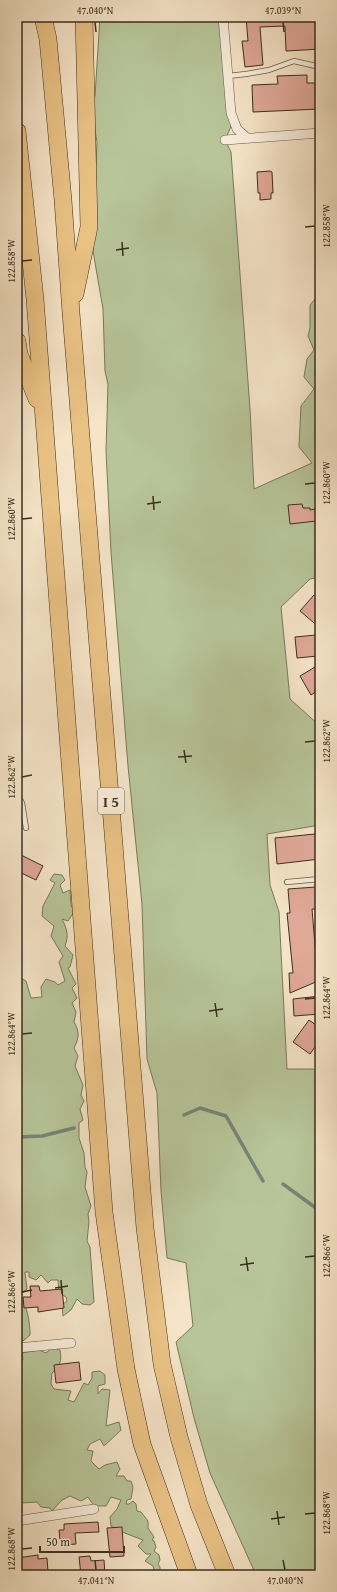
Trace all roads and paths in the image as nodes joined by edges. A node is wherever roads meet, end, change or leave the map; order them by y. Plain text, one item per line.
1 (43, 17) edge
2 (84, 17) edge
3 (223, 17) edge
4 (320, 67) edge
5 (228, 76) junction
6 (17, 131) edge
7 (320, 133) edge
8 (247, 138) junction
9 (225, 140) dead end
10 (71, 313) junction
11 (17, 341) edge
12 (43, 412) junction
13 (17, 794) edge
14 (26, 828) dead end
15 (320, 879) edge
16 (287, 882) dead end
17 (71, 1343) dead end
18 (17, 1348) edge
19 (94, 1509) dead end
20 (17, 1521) edge
21 (190, 1575) edge
22 (227, 1575) edge

1 - 10 highway, I 5
2 - 10 highway
3 - 5 street
4 - 5 lane
5 - 8 street
6 - 12 highway, I 5
7 - 8 street
8 - 9 street
10 - 22 highway, I 5
11 - 12 highway
12 - 21 highway, I 5
13 - 14 lane
15 - 16 lane
17 - 18 street
19 - 20 street

